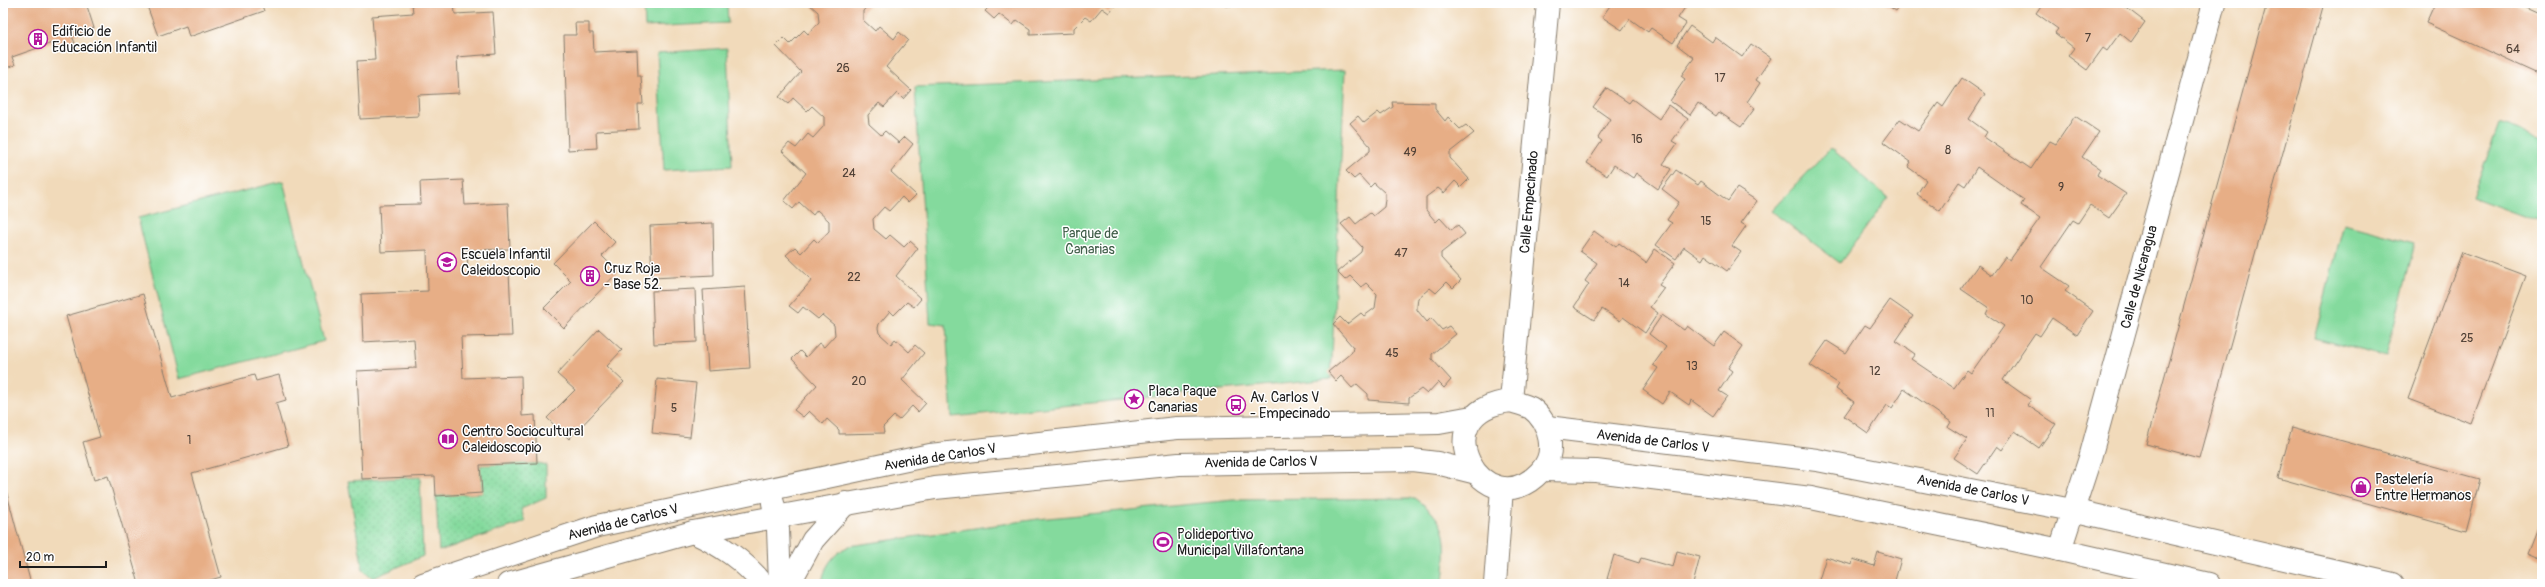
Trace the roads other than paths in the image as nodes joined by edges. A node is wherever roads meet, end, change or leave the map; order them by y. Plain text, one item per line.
1 (1548, 3) edge
2 (2214, 3) edge
3 (1510, 402) junction
4 (1472, 417) junction
5 (1547, 427) junction
6 (1542, 470) junction
7 (1474, 472) junction
8 (771, 488) junction
9 (1502, 488) junction
10 (846, 503) junction
11 (2072, 510) junction
12 (776, 517) junction
13 (693, 532) junction
14 (2060, 550) junction
15 (422, 584) edge
16 (508, 584) edge
17 (763, 584) edge
18 (780, 584) edge
19 (789, 584) edge
20 (1496, 584) edge
21 (2209, 584) edge
22 (2393, 584) edge

1 - 3 street, Calle Empecinado
2 - 11 street, Calle de Nicaragua
3 - 4 street
3 - 5 street
4 - 7 street
4 - 8 street, Avenida de Carlos V
5 - 6 street
5 - 11 street, Avenida de Carlos V
6 - 9 street
6 - 14 street
7 - 9 street
7 - 10 street, Avenida de Carlos V
8 - 12 street
8 - 15 street, Avenida de Carlos V
9 - 20 street
10 - 12 street, Avenida de Carlos V
10 - 19 street
11 - 14 street, Calle de Nicaragua
11 - 22 street, Avenida de Carlos V
12 - 13 street, Avenida de Carlos V
12 - 18 street
13 - 16 street, Avenida de Carlos V
13 - 17 street
14 - 21 street

